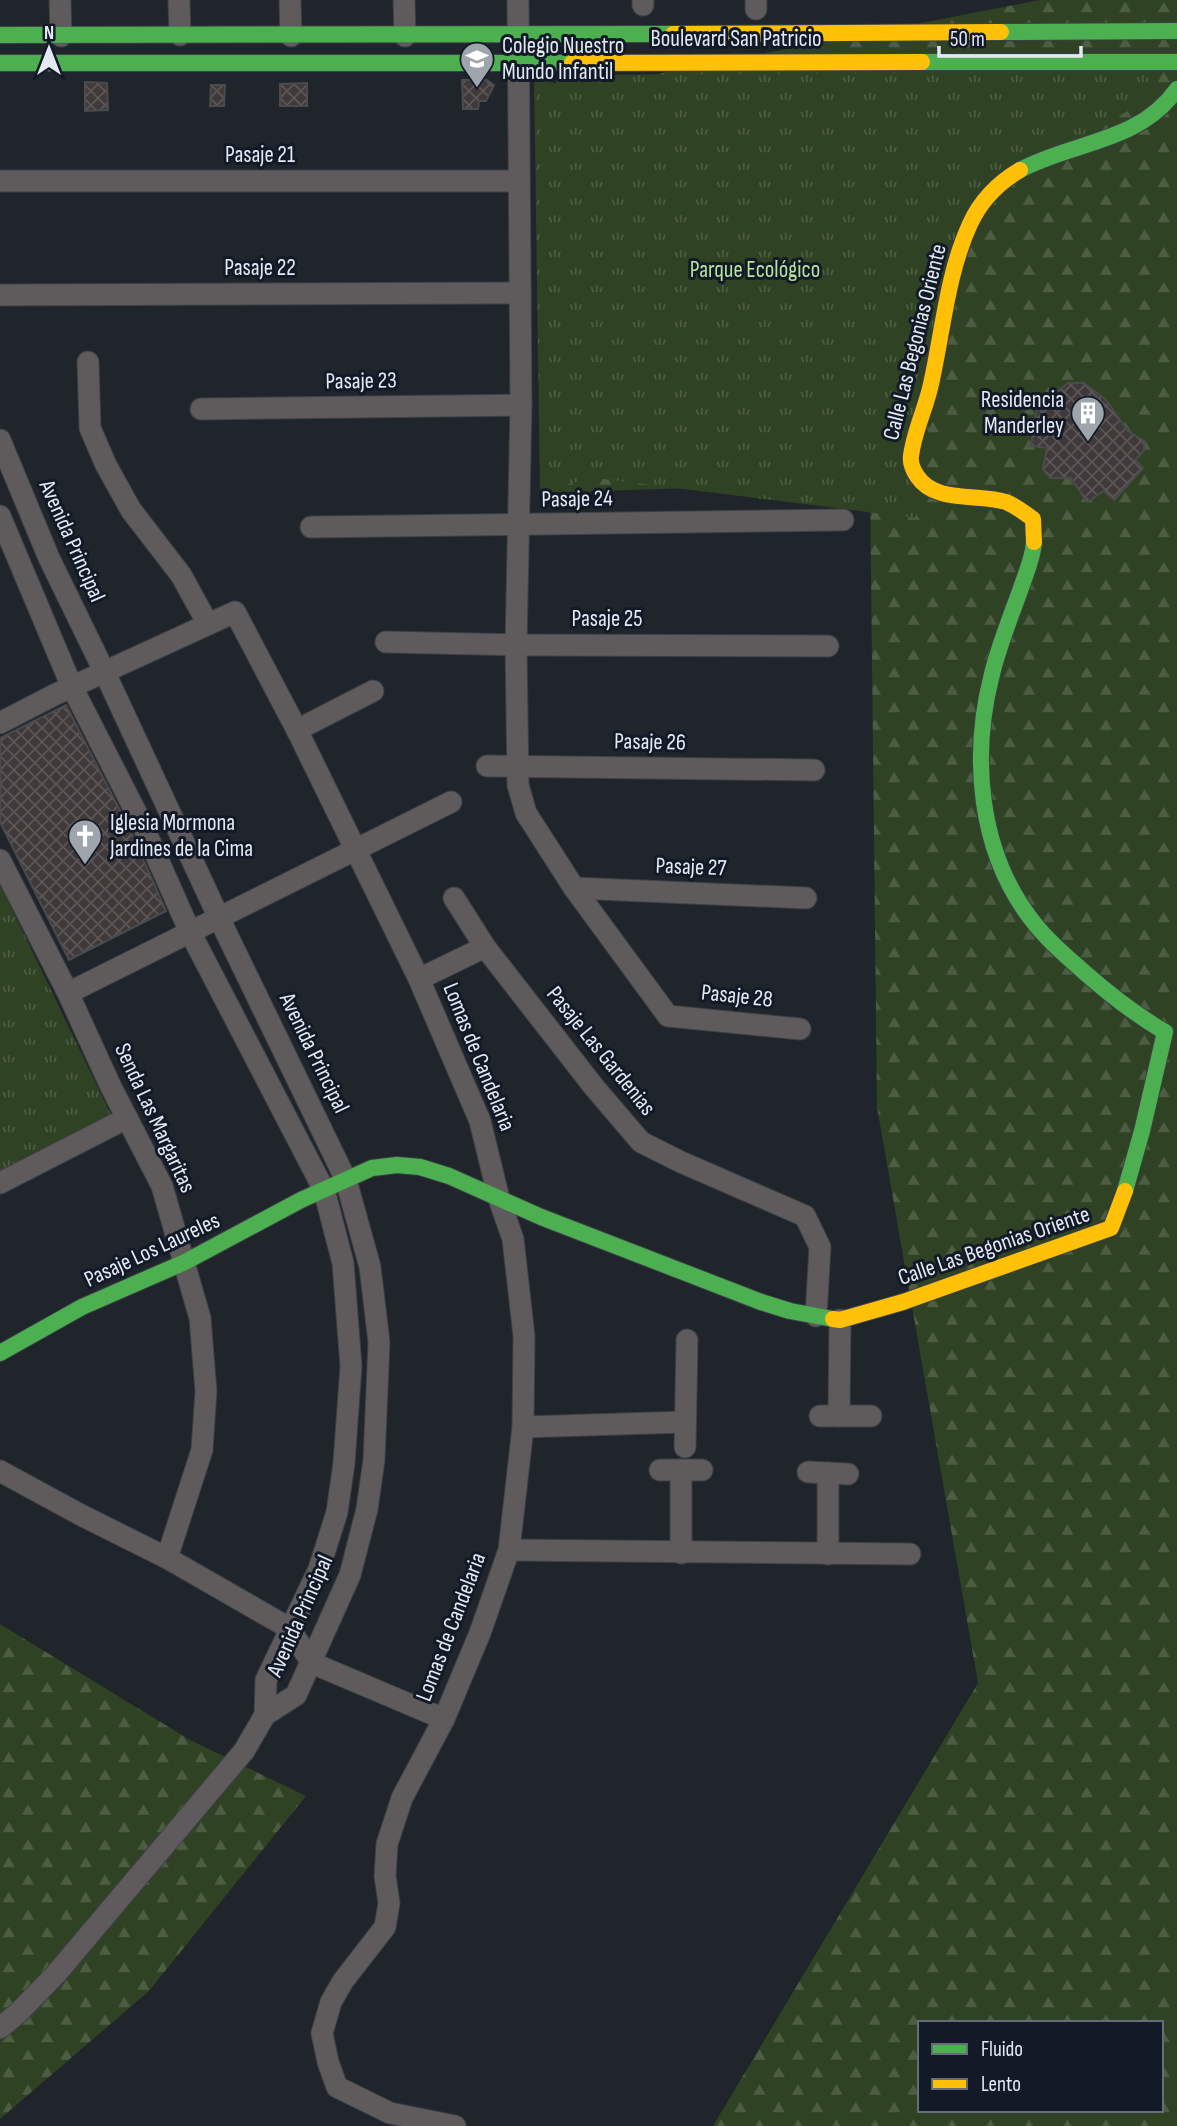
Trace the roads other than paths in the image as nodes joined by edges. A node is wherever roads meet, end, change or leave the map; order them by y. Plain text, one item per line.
1 (60, 0) edge
2 (179, 0) edge
3 (290, 0) edge
4 (404, 0) edge
5 (518, 0) edge
6 (1177, 31) edge
7 (518, 34) junction
8 (0, 35) edge
9 (180, 35) junction
10 (61, 36) junction
11 (290, 36) junction
12 (405, 36) junction
13 (517, 61) junction
14 (1177, 62) edge
15 (0, 63) edge
16 (1177, 89) edge
17 (0, 181) edge
18 (519, 181) junction
19 (520, 293) junction
20 (0, 295) edge
21 (88, 362) dead end
22 (522, 405) junction
23 (201, 409) dead end
24 (0, 440) edge
25 (0, 516) edge
26 (843, 520) dead end
27 (519, 526) junction
28 (311, 527) dead end
29 (208, 624) junction
30 (386, 642) dead end
31 (516, 645) junction
32 (828, 646) dead end
33 (106, 673) junction
34 (72, 687) junction
35 (373, 691) dead end
36 (0, 723) edge
37 (297, 730) junction
38 (486, 766) dead end
39 (517, 767) junction
40 (814, 770) dead end
41 (451, 802) dead end
42 (356, 849) junction
43 (0, 860) edge
44 (574, 888) junction
45 (454, 898) dead end
46 (806, 898) dead end
47 (219, 918) junction
48 (190, 932) junction
49 (485, 947) junction
50 (419, 979) junction
51 (68, 993) junction
52 (800, 1029) dead end
53 (127, 1118) junction
54 (346, 1180) junction
55 (0, 1182) edge
56 (324, 1190) junction
57 (499, 1199) junction
58 (185, 1262) junction
59 (816, 1316) junction
60 (840, 1320) junction
61 (687, 1340) dead end
62 (0, 1353) edge
63 (871, 1416) dead end
64 (685, 1422) junction
65 (523, 1427) junction
66 (685, 1447) dead end
67 (681, 1470) dead end
68 (0, 1471) edge
69 (828, 1473) dead end
70 (509, 1550) junction
71 (681, 1553) junction
72 (828, 1553) junction
73 (910, 1554) dead end
74 (167, 1558) junction
75 (289, 1628) junction
76 (312, 1663) junction
77 (265, 1716) junction
78 (444, 1718) junction
79 (0, 2028) edge
80 (455, 2126) edge

1 - 10 street
2 - 9 street
3 - 11 street
4 - 12 street
5 - 7 street
6 - 7 street, Boulevard San Patricio
7 - 12 street, Boulevard San Patricio
7 - 13 street
8 - 10 street, Boulevard San Patricio
9 - 10 street, Boulevard San Patricio
9 - 11 street, Boulevard San Patricio
11 - 12 street, Boulevard San Patricio
13 - 14 street, Boulevard San Patricio
13 - 15 street, Boulevard San Patricio
13 - 18 street
16 - 60 street, Calle Las Begonias Oriente
17 - 18 street, Pasaje 21
18 - 19 street
19 - 20 street, Pasaje 22
19 - 22 street
21 - 29 street
22 - 23 street, Pasaje 23
22 - 27 street
24 - 33 street, Avenida Principal
25 - 34 street, Avenida Principal
26 - 27 street, Pasaje 24
27 - 28 street, Pasaje 24
27 - 31 street
29 - 33 street, Lomas de Candelaria
29 - 37 street, Lomas de Candelaria
30 - 31 street, Pasaje 25
31 - 32 street, Pasaje 25
31 - 39 street
33 - 34 street, Lomas de Candelaria
33 - 47 street, Avenida Principal
34 - 36 street, Lomas de Candelaria
34 - 48 street, Avenida Principal
35 - 37 street
37 - 42 street, Lomas de Candelaria
38 - 39 street, Pasaje 26
39 - 40 street, Pasaje 26
39 - 44 street
41 - 42 street
42 - 47 street
42 - 50 street, Lomas de Candelaria
43 - 51 street, Senda Las Margaritas
44 - 46 street, Pasaje 27
44 - 52 street, Pasaje 28
45 - 49 street, Pasaje Las Gardenias
47 - 48 street
47 - 54 street, Avenida Principal
48 - 51 street
48 - 56 street, Avenida Principal
49 - 50 street
49 - 59 street, Pasaje Las Gardenias
50 - 57 street, Lomas de Candelaria
51 - 53 street, Senda Las Margaritas
53 - 55 street
53 - 58 street, Senda Las Margaritas
54 - 56 street, Calle Las Begonias Oriente
54 - 57 street, Calle Las Begonias Oriente
54 - 76 street, Avenida Principal
56 - 58 street, Pasaje Los Laureles
56 - 75 street, Avenida Principal
57 - 59 street, Calle Las Begonias Oriente
57 - 65 street, Lomas de Candelaria
58 - 62 street, Pasaje Los Laureles
58 - 74 street, Senda Las Margaritas
59 - 60 street, Calle Las Begonias Oriente
60 - 63 street
61 - 64 street
64 - 65 street
64 - 66 street
65 - 70 street, Lomas de Candelaria
67 - 71 street
68 - 74 street
69 - 72 street
70 - 71 street
70 - 78 street, Lomas de Candelaria
71 - 72 street
72 - 73 street
74 - 75 street
75 - 76 street
75 - 77 street, Avenida Principal
76 - 77 street, Avenida Principal
76 - 78 street
77 - 79 street
78 - 80 street, Lomas de Candelaria

